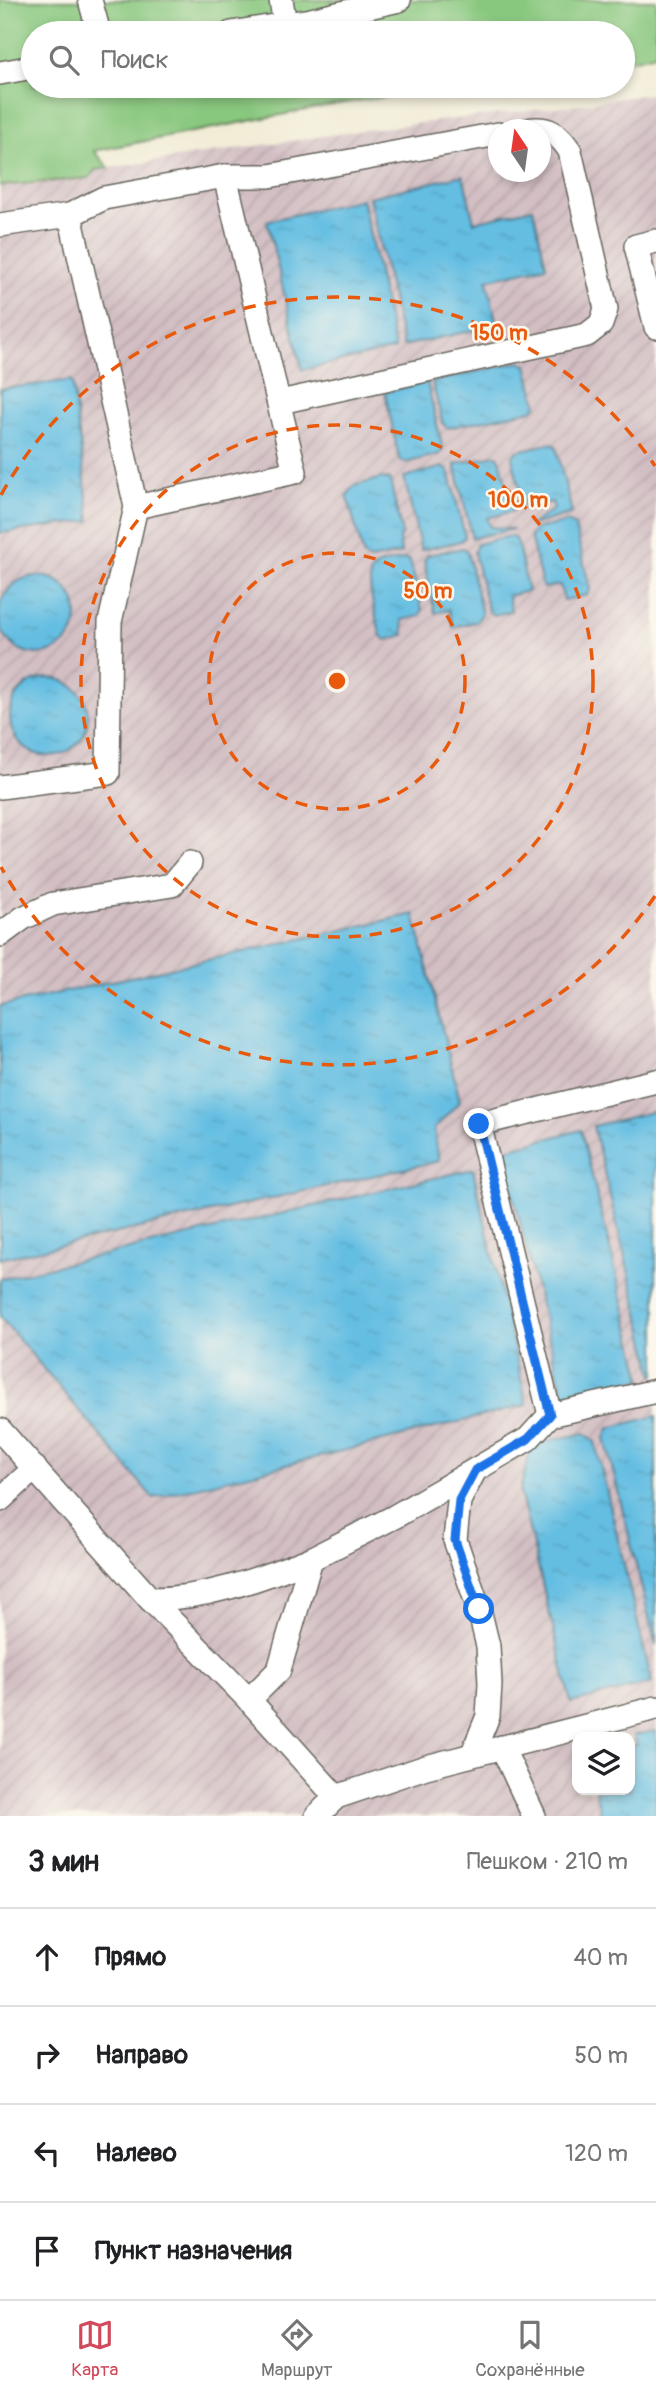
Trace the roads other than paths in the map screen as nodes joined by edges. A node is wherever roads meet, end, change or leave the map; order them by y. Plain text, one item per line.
1 (90, 0) edge
2 (281, 0) edge
3 (399, 0) edge
4 (96, 21) edge
5 (284, 21) edge
6 (299, 21) edge
7 (21, 69) edge
8 (0, 73) edge
9 (551, 132) edge
10 (488, 136) edge
11 (225, 176) junction
12 (71, 215) junction
13 (0, 225) edge
14 (656, 242) edge
15 (656, 327) edge
16 (280, 402) junction
17 (136, 507) junction
18 (0, 787) edge
19 (190, 863) dead end
20 (0, 935) edge
21 (656, 1080) edge
22 (656, 1391) edge
23 (550, 1415) junction
24 (0, 1430) edge
25 (35, 1468) junction
26 (475, 1470) junction
27 (0, 1500) edge
28 (310, 1559) junction
29 (150, 1599) junction
30 (249, 1700) junction
31 (656, 1708) edge
32 (502, 1747) junction
33 (472, 1755) junction
34 (336, 1797) junction
35 (317, 1816) edge
36 (534, 1816) edge

1 - 4 street
2 - 5 street
3 - 6 street
7 - 8 street
9 - 16 street
10 - 11 street
11 - 12 street
11 - 16 street
12 - 13 street
12 - 17 street
14 - 15 street
16 - 17 street
17 - 18 street
19 - 20 street
21 - 23 street
22 - 23 street
23 - 26 street
24 - 25 street
25 - 27 street
25 - 29 street
26 - 28 street
26 - 33 street
28 - 29 street
28 - 30 street
29 - 30 street
30 - 34 street
31 - 32 street
32 - 33 street
32 - 36 street
33 - 34 street
34 - 35 street

